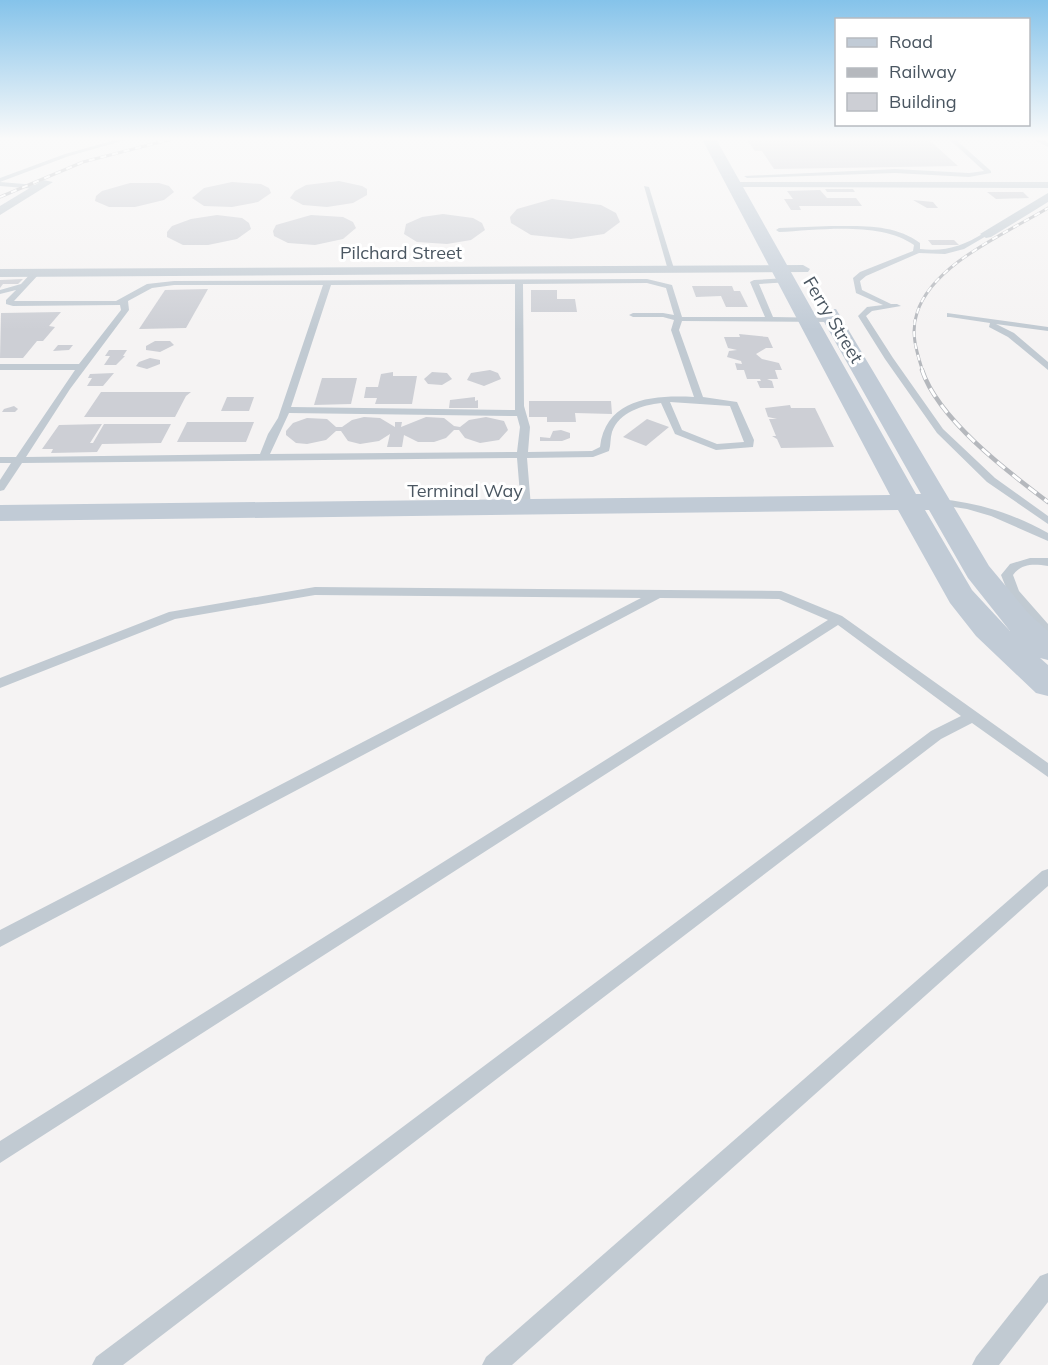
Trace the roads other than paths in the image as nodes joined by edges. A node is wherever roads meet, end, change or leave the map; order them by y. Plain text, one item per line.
1 (13, 203) edge
2 (651, 203) edge
3 (755, 203) edge
4 (762, 203) edge
5 (1038, 203) edge
6 (0, 211) edge
7 (779, 230) junction
8 (986, 234) joint
9 (917, 251) junction
10 (672, 270) junction
11 (0, 273) edge
12 (36, 273) junction
13 (790, 273) junction
14 (328, 282) junction
15 (519, 282) junction
16 (24, 286) junction
17 (0, 292) edge
18 (124, 301) junction
19 (633, 315) dead end
20 (950, 315) dead end
21 (967, 317) junction
22 (769, 318) junction
23 (679, 319) junction
24 (808, 319) junction
25 (833, 320) junction
26 (1048, 329) edge
27 (82, 367) junction
28 (1048, 367) edge
29 (0, 368) edge
30 (663, 398) junction
31 (699, 399) junction
32 (285, 410) junction
33 (521, 413) junction
34 (522, 457) junction
35 (0, 459) edge
36 (21, 459) junction
37 (263, 459) junction
38 (0, 488) edge
39 (0, 495) edge
40 (918, 495) junction
41 (525, 499) junction
42 (825, 503) junction
43 (0, 513) edge
44 (1048, 521) edge
45 (1048, 538) edge
46 (932, 547) junction
47 (1048, 562) edge
48 (658, 594) junction
49 (838, 619) junction
50 (1048, 632) edge
51 (1048, 650) edge
52 (0, 683) edge
53 (1048, 684) edge
54 (973, 716) junction
55 (1048, 771) edge
56 (1048, 876) edge
57 (0, 939) edge
58 (0, 1153) edge
59 (1048, 1284) edge
60 (104, 1365) edge
61 (494, 1365) edge
62 (984, 1365) edge

1 - 6 street
2 - 10 lane
3 - 13 main road, Ferry Street
4 - 7 main road, Ferry Street
5 - 8 street
7 - 9 lane
7 - 13 main road, Ferry Street
8 - 9 lane
9 - 44 lane
10 - 12 street, Pilchard Street
10 - 13 street, Pilchard Street
11 - 12 street, Pilchard Street
12 - 16 lane
13 - 22 lane
13 - 24 main road, Ferry Street
13 - 25 main road, Ferry Street
14 - 15 lane
14 - 18 lane
14 - 32 lane
15 - 23 lane
15 - 33 lane
16 - 17 lane
16 - 18 lane
18 - 27 lane
19 - 23 lane
20 - 21 lane
21 - 26 lane
21 - 28 lane
22 - 23 lane
22 - 24 lane
23 - 31 lane
24 - 25 lane
24 - 40 main road, Ferry Street
25 - 40 main road, Ferry Street
27 - 29 lane
27 - 36 lane
30 - 31 lane
30 - 31 lane
30 - 34 lane
32 - 33 lane
32 - 37 lane
33 - 34 lane
34 - 37 lane
34 - 41 lane
35 - 36 lane
36 - 37 lane
36 - 38 lane
39 - 41 main road, Terminal Way
40 - 41 main road, Terminal Way
40 - 42 main road, Terminal Way
40 - 45 lane
40 - 46 main road
40 - 51 main road
41 - 42 main road, Terminal Way
41 - 43 main road, Terminal Way
42 - 46 main road
46 - 53 main road
47 - 50 lane
48 - 49 lane
48 - 52 lane
48 - 57 lane
49 - 54 lane
49 - 58 lane
54 - 55 lane
54 - 60 lane
56 - 61 lane
59 - 62 lane

